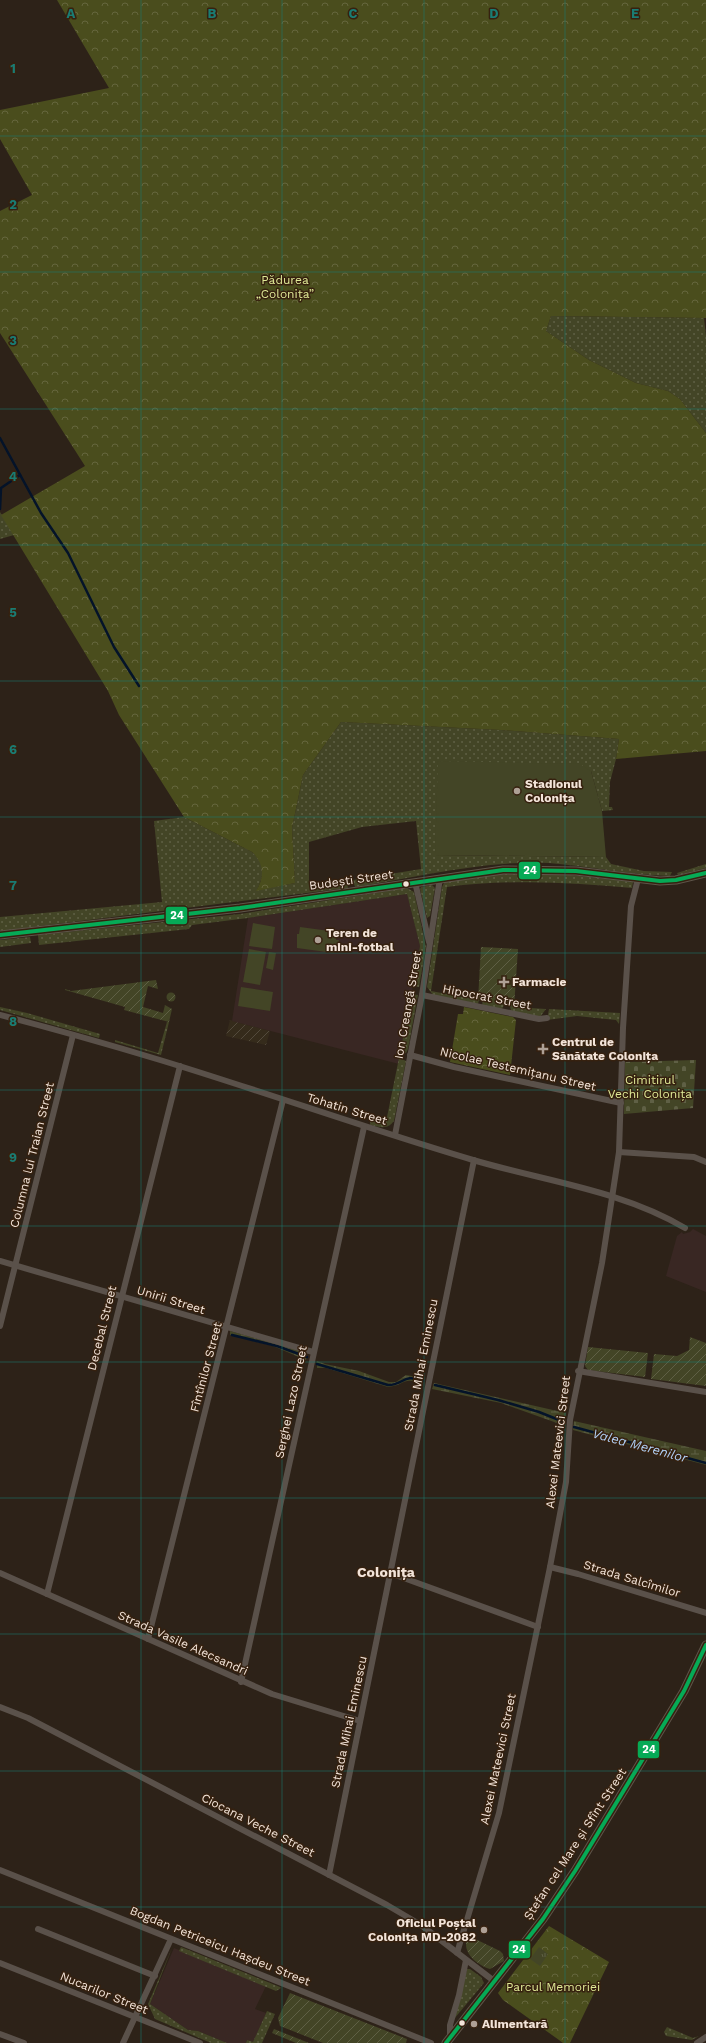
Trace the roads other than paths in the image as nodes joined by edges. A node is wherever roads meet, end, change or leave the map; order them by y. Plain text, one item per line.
1 (706, 872) edge
2 (440, 878) junction
3 (638, 879) junction
4 (415, 882) junction
5 (0, 935) edge
6 (430, 945) junction
7 (422, 995) junction
8 (0, 1015) edge
9 (547, 1018) dead end
10 (73, 1035) junction
11 (410, 1055) junction
12 (180, 1066) junction
13 (283, 1100) junction
14 (621, 1103) junction
15 (364, 1127) junction
16 (395, 1135) junction
17 (619, 1152) junction
18 (474, 1160) junction
19 (706, 1162) edge
20 (613, 1197) junction
21 (685, 1228) dead end
22 (0, 1261) edge
23 (15, 1265) junction
24 (121, 1296) junction
25 (0, 1326) edge
26 (227, 1328) junction
27 (314, 1352) junction
28 (578, 1371) junction
29 (706, 1392) edge
30 (550, 1568) junction
31 (0, 1573) edge
32 (390, 1573) junction
33 (47, 1594) junction
34 (706, 1613) edge
35 (538, 1626) junction
36 (148, 1639) junction
37 (706, 1645) edge
38 (241, 1682) junction
39 (0, 1707) edge
40 (360, 1721) junction
41 (0, 1870) edge
42 (329, 1875) junction
43 (38, 1929) dead end
44 (171, 1939) junction
45 (457, 1953) junction
46 (466, 1960) junction
47 (0, 1963) edge
48 (155, 1976) junction
49 (494, 1982) junction
50 (136, 2018) junction
51 (0, 2034) edge
52 (706, 2037) edge
53 (448, 2039) edge
54 (24, 2043) edge
55 (123, 2043) edge
56 (200, 2043) edge
57 (431, 2043) edge
58 (697, 2043) edge

1 - 3 street, Budești Street
2 - 3 street, Budești Street
2 - 4 street, Budești Street
2 - 6 street, Ion Creangă Street
3 - 14 street, Alexei Mateevici Street
4 - 5 street, Budești Street
4 - 6 street
6 - 7 street, Ion Creangă Street
7 - 9 street, Hipocrat Street
7 - 11 street, Ion Creangă Street
8 - 10 street, Tohatin Street
10 - 12 street, Tohatin Street
10 - 23 street, Columna lui Traian Street
11 - 14 street, Nicolae Testemițanu Street
11 - 16 street, Ion Creangă Street
12 - 13 street, Tohatin Street
12 - 24 street, Decebal Street
13 - 15 street, Tohatin Street
13 - 26 street, Fîntînilor Street
14 - 17 street, Alexei Mateevici Street
15 - 16 street, Tohatin Street
15 - 27 street, Serghei Lazo Street
16 - 18 street, Tohatin Street
17 - 19 street
17 - 20 street, Alexei Mateevici Street
18 - 20 street, Tohatin Street
18 - 32 street, Strada Mihai Eminescu
20 - 21 street, Tohatin Street
20 - 28 street, Alexei Mateevici Street
22 - 23 street, Unirii Street
23 - 24 street, Unirii Street
23 - 25 street, Columna lui Traian Street
24 - 26 street, Unirii Street
24 - 33 street, Decebal Street
26 - 27 street, Unirii Street
26 - 36 street, Fîntînilor Street
27 - 38 street, Serghei Lazo Street
28 - 29 street
28 - 30 street, Alexei Mateevici Street
30 - 34 street, Strada Salcîmilor
30 - 35 street, Alexei Mateevici Street
31 - 33 street, Strada Vasile Alecsandri
32 - 35 street
32 - 40 street, Strada Mihai Eminescu
33 - 36 street, Strada Vasile Alecsandri
35 - 45 street, Alexei Mateevici Street
36 - 38 street, Strada Vasile Alecsandri
37 - 49 street, Ștefan cel Mare și Sfînt Street
38 - 40 street, Strada Vasile Alecsandri
39 - 42 street, Ciocana Veche Street
40 - 42 street, Strada Mihai Eminescu
41 - 44 street, Bogdan Petriceicu Hașdeu Street
42 - 45 street, Ciocana Veche Street
43 - 48 street
44 - 48 street
44 - 57 street, Bogdan Petriceicu Hașdeu Street
45 - 46 street, Ciocana Veche Street
46 - 49 street, Ciocana Veche Street
46 - 53 street
47 - 50 street, Nucarilor Street
48 - 50 street
49 - 53 street, Ștefan cel Mare și Sfînt Street
50 - 55 street
50 - 56 street, Nucarilor Street
51 - 54 street
52 - 58 street

